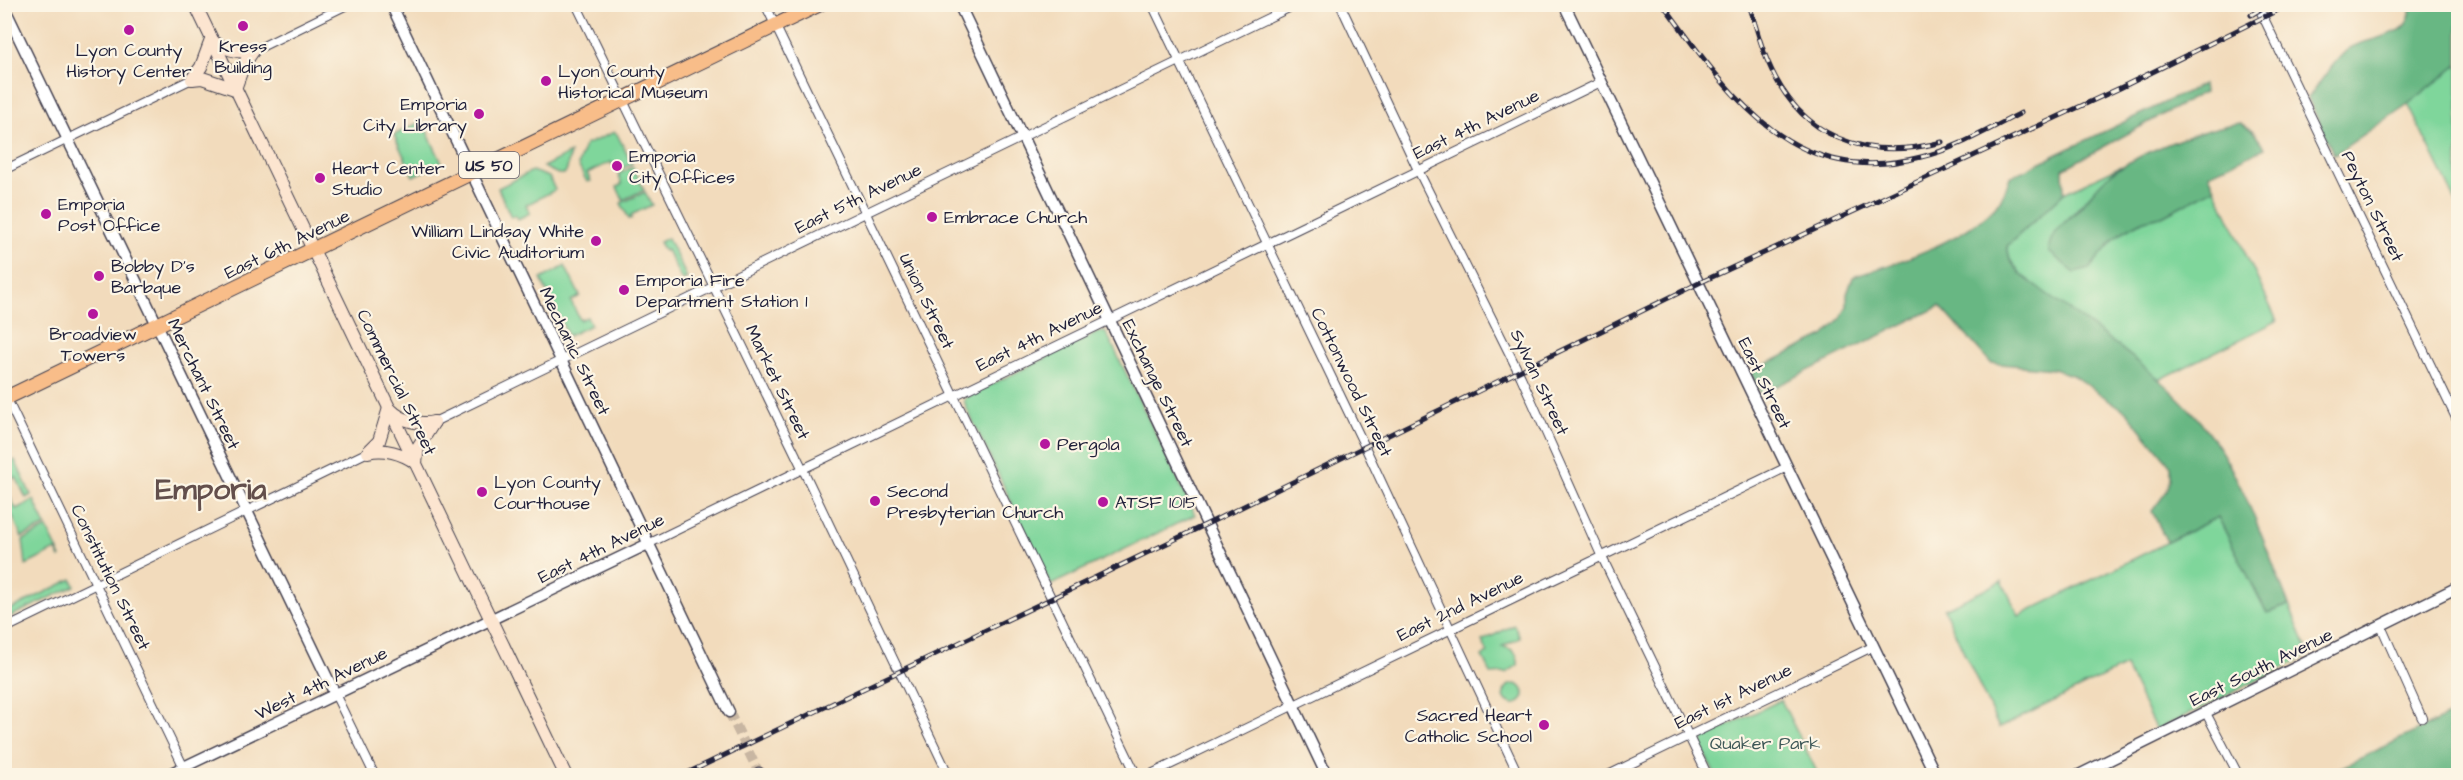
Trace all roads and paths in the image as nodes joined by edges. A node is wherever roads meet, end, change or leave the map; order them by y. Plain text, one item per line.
1 (195, 4) edge
2 (349, 4) edge
3 (391, 4) edge
4 (576, 4) edge
5 (765, 4) edge
6 (820, 4) edge
7 (958, 4) edge
8 (1152, 4) edge
9 (1297, 4) edge
10 (1340, 4) edge
11 (1564, 4) edge
12 (2258, 4) edge
13 (4, 7) edge
14 (776, 26) junction
15 (211, 40) junction
16 (253, 51) junction
17 (1179, 62) junction
18 (192, 79) junction
19 (1601, 81) junction
20 (235, 89) junction
21 (622, 101) junction
22 (1021, 137) junction
23 (68, 140) junction
24 (4, 170) edge
25 (1418, 170) junction
26 (472, 174) junction
27 (866, 213) junction
28 (1266, 243) junction
29 (313, 251) junction
30 (713, 288) junction
31 (1109, 320) junction
32 (158, 326) junction
33 (562, 360) junction
34 (955, 396) junction
35 (5, 397) edge
36 (389, 408) junction
37 (434, 422) junction
38 (2458, 422) edge
39 (368, 452) junction
40 (416, 463) junction
41 (1787, 467) junction
42 (803, 469) junction
43 (248, 513) junction
44 (648, 544) junction
45 (1601, 555) junction
46 (97, 585) junction
47 (2458, 587) edge
48 (491, 619) junction
49 (2381, 626) junction
50 (4, 629) edge
51 (1450, 629) junction
52 (1874, 646) junction
53 (335, 694) junction
54 (1293, 705) junction
55 (729, 712) tunnel mouth
56 (2206, 713) junction
57 (2422, 718) dead end
58 (1688, 735) junction
59 (186, 771) edge
60 (165, 776) edge
61 (375, 776) edge
62 (566, 776) edge
63 (949, 776) edge
64 (1137, 776) edge
65 (1147, 776) edge
66 (1327, 776) edge
67 (1519, 776) edge
68 (1606, 776) edge
69 (1708, 776) edge
70 (1936, 776) edge
71 (2077, 776) edge
72 (2239, 776) edge

1 - 15 main road, Commercial Street
2 - 16 street
3 - 26 street, Mechanic Street
4 - 21 street, Market Street
5 - 14 street, Union Street
6 - 14 main road, East 6th Avenue / US 50
7 - 22 street, Exchange Street
8 - 17 street, Cottonwood Street
9 - 17 street, East 5th Avenue
10 - 25 street, Sylvan Street
11 - 19 street, East Street
12 - 38 street, Peyton Street
13 - 23 street, Merchant Street
14 - 21 main road, East 6th Avenue / US 50
14 - 27 street, Union Street
15 - 16 main road
15 - 18 main road
15 - 20 main road, Commercial Street
16 - 20 main road
17 - 22 street, East 5th Avenue
17 - 28 street, Cottonwood Street
18 - 20 main road
18 - 23 street
19 - 25 street, East 4th Avenue
19 - 41 street, East Street
20 - 29 main road, Commercial Street
21 - 26 main road, East 6th Avenue / US 50
21 - 30 street, Market Street
22 - 27 street, East 5th Avenue
22 - 31 street, Exchange Street
23 - 24 street
23 - 32 street, Merchant Street
25 - 28 street, East 4th Avenue
25 - 45 street, Sylvan Street
26 - 29 main road, East 6th Avenue / US 50
26 - 33 street, Mechanic Street
27 - 30 street, East 5th Avenue
27 - 34 street, Union Street
28 - 31 street, East 4th Avenue
28 - 51 street, Cottonwood Street
29 - 32 main road, East 6th Avenue / US 50
29 - 36 main road, Commercial Street
30 - 33 street, East 5th Avenue
30 - 42 street, Market Street
31 - 34 street, East 4th Avenue
31 - 54 street, Exchange Street
32 - 35 main road, US 50
32 - 43 street, Merchant Street
33 - 37 street, East 5th Avenue
33 - 44 street, Mechanic Street
34 - 42 street, East 4th Avenue
34 - 64 street, Union Street
35 - 46 street, Constitution Street
36 - 37 main road
36 - 39 main road
36 - 40 main road, Commercial Street
37 - 40 main road
39 - 40 main road
39 - 43 street
40 - 48 main road, Commercial Street
41 - 45 street, East 2nd Avenue
41 - 52 street, East Street
42 - 44 street, East 4th Avenue
42 - 63 street, Market Street
43 - 46 street
43 - 53 street, Merchant Street
44 - 48 street, East 4th Avenue
44 - 55 street, Mechanic Street
45 - 51 street, East 2nd Avenue
45 - 58 street, Sylvan Street
46 - 50 street
46 - 59 street, Constitution Street
47 - 49 street, East South Avenue
48 - 53 street, West 4th Avenue
48 - 62 main road, Commercial Street
49 - 56 street, East South Avenue
49 - 57 street
51 - 54 street, East 2nd Avenue
51 - 67 street, Cottonwood Street
52 - 58 street, East 1st Avenue
52 - 70 street, East Street
53 - 59 street, West 4th Avenue
53 - 61 street, Merchant Street
54 - 65 street, East 2nd Avenue
54 - 66 street, Exchange Street
56 - 71 street, East South Avenue
56 - 72 street
58 - 68 street, East 1st Avenue
58 - 69 street, Sylvan Street
59 - 60 street, West 4th Avenue

